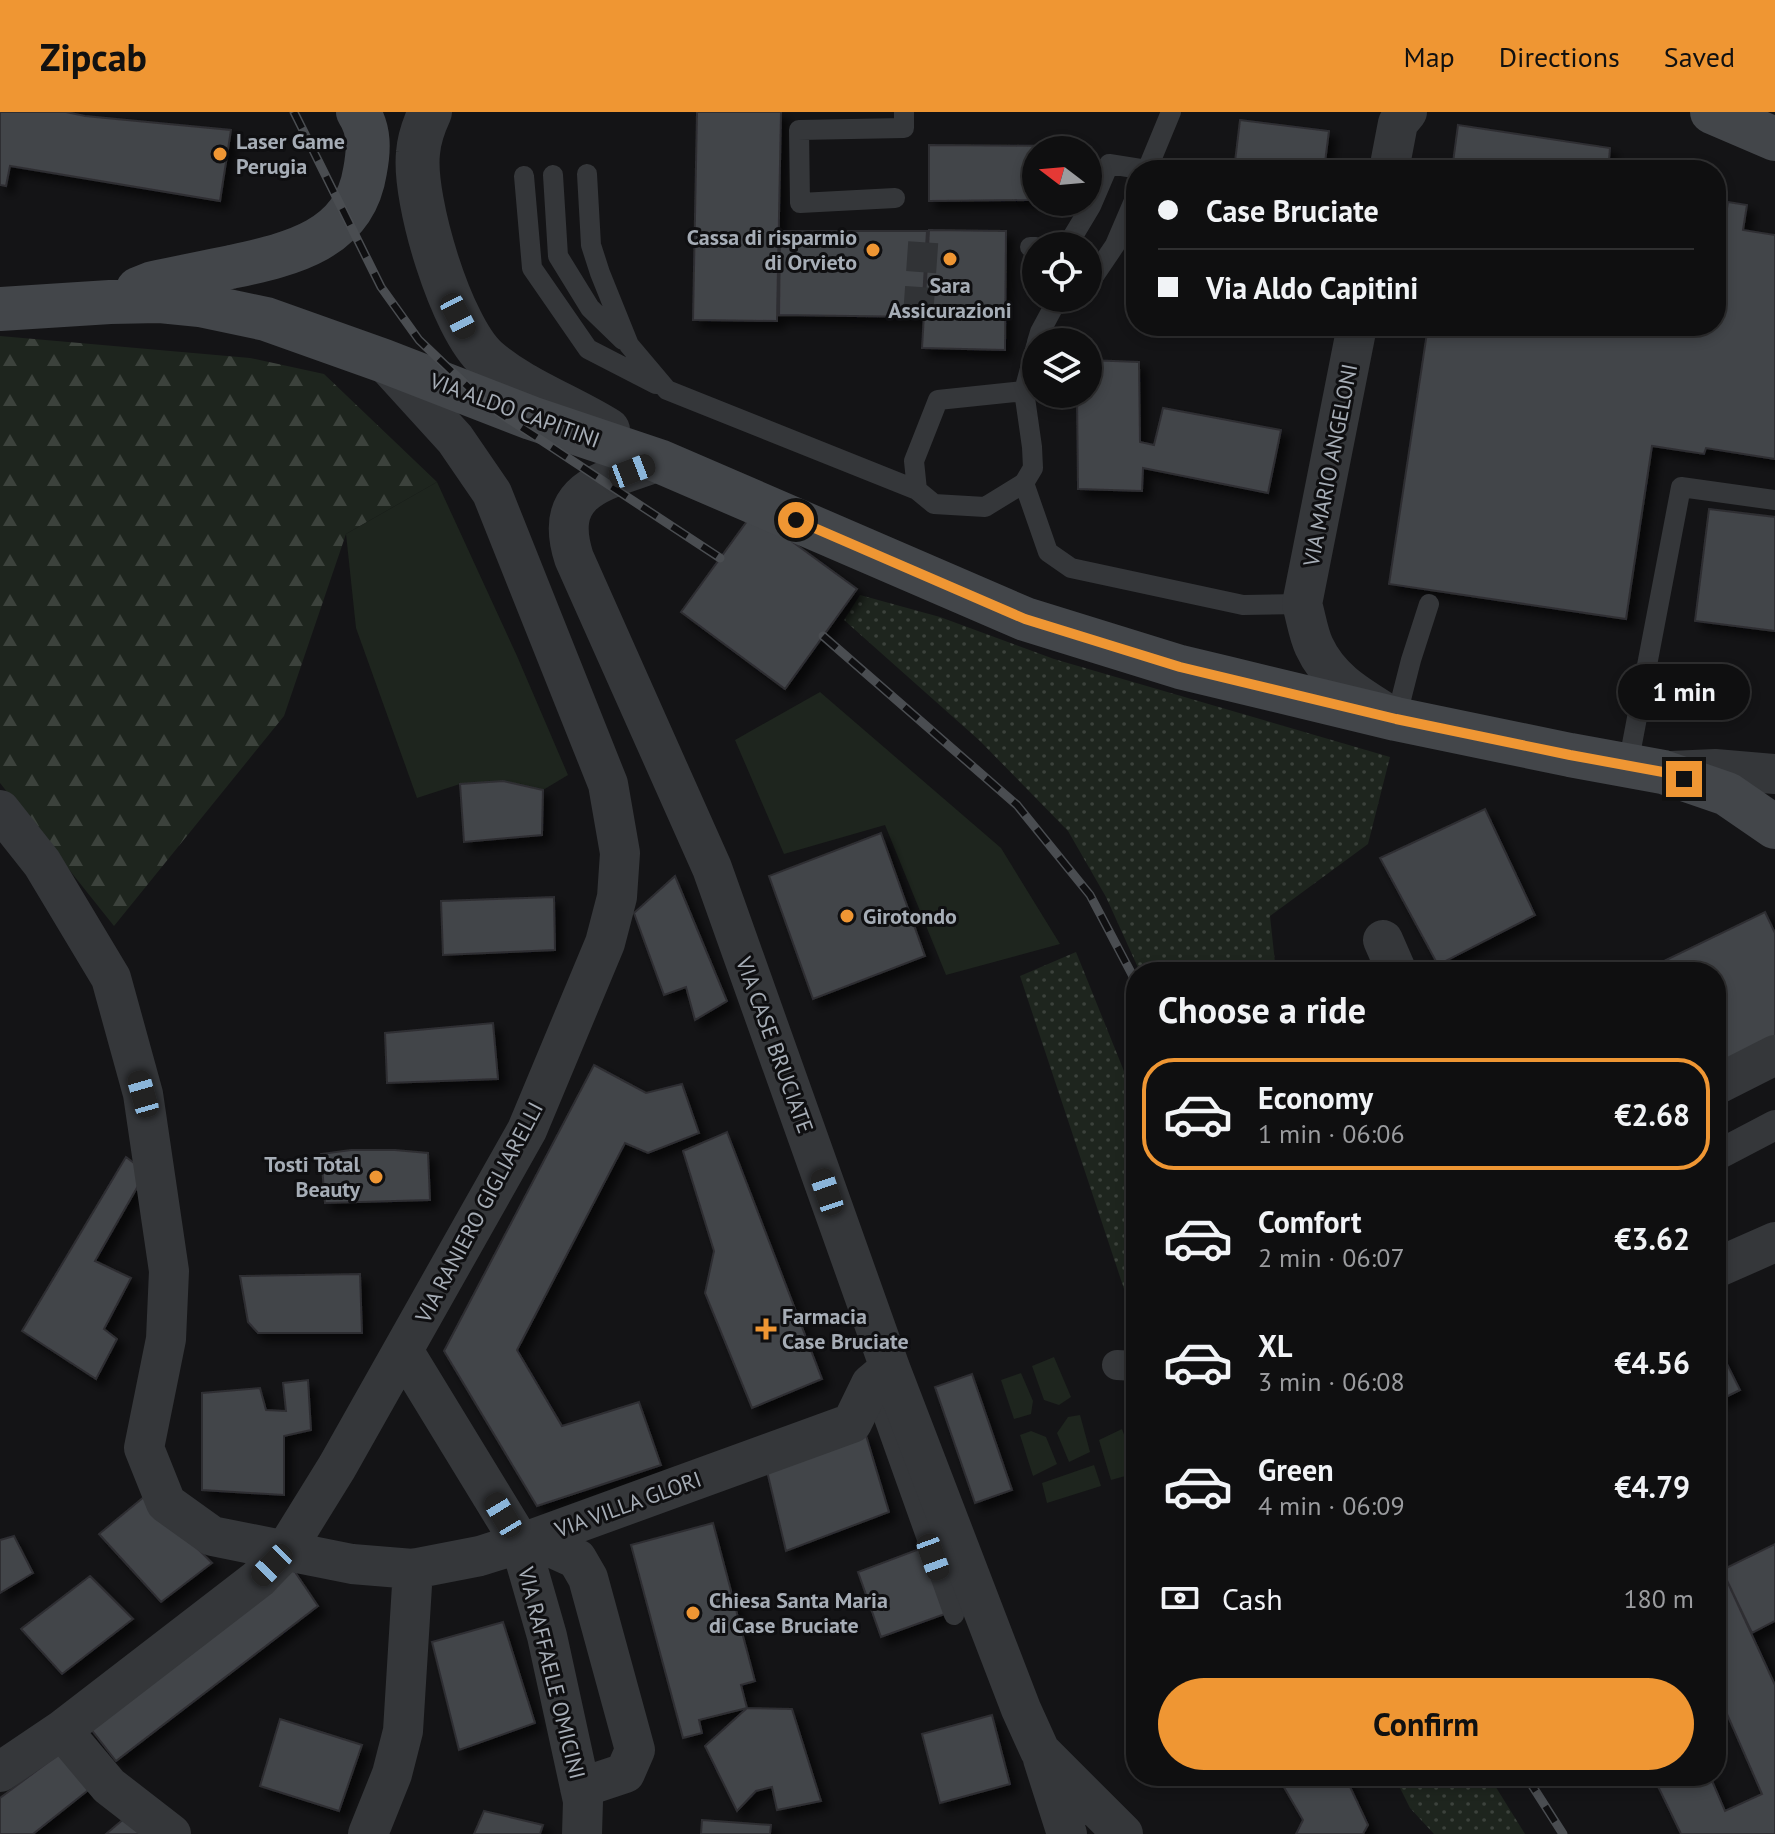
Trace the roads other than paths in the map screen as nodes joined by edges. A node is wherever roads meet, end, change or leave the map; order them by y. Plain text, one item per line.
1 (358, 112) edge
2 (430, 112) edge
3 (904, 112) edge
4 (1171, 112) edge
5 (1712, 112) edge
6 (1401, 116) edge
7 (1775, 139) edge
8 (1151, 160) edge
9 (1391, 160) edge
10 (1126, 167) edge
11 (587, 174) dead end
12 (553, 175) dead end
13 (524, 176) dead end
14 (895, 198) dead end
15 (1126, 219) edge
16 (1075, 232) edge
17 (1102, 264) edge
18 (110, 302) junction
19 (0, 309) edge
20 (1355, 336) edge
21 (629, 345) junction
22 (384, 361) junction
23 (667, 390) junction
24 (1022, 391) edge
25 (1026, 408) edge
26 (659, 461) junction
27 (1024, 483) junction
28 (917, 490) junction
29 (1775, 500) edge
30 (1302, 604) junction
31 (1429, 604) dead end
32 (1396, 719) junction
33 (1646, 768) junction
34 (1775, 774) edge
35 (0, 810) edge
36 (1775, 827) edge
37 (1775, 1055) edge
38 (1726, 1080) edge
39 (1775, 1125) edge
40 (1726, 1151) edge
41 (1775, 1242) edge
42 (1726, 1264) edge
43 (404, 1352) junction
44 (881, 1376) junction
45 (527, 1541) junction
46 (285, 1551) junction
47 (413, 1569) junction
48 (954, 1615) dead end
49 (62, 1730) junction
50 (1040, 1751) junction
51 (0, 1772) edge
52 (580, 1788) junction
53 (171, 1834) edge
54 (368, 1834) edge
55 (582, 1834) edge
56 (1067, 1834) edge
57 (1123, 1834) edge

1 - 18 main road
2 - 26 street
3 - 14 lane
4 - 8 lane
5 - 7 main road
6 - 9 street
10 - 16 lane
11 - 21 lane
12 - 21 lane
13 - 23 lane
15 - 17 lane
18 - 19 main road, VIA ALDO CAPITINI
18 - 22 main road, VIA ALDO CAPITINI
20 - 30 street, VIA MARIO ANGELONI
21 - 23 lane
22 - 26 main road, VIA ALDO CAPITINI
22 - 43 street, VIA RANIERO GIGLIARELLI
23 - 28 lane
24 - 28 lane
25 - 27 lane
26 - 32 main road, VIA ALDO CAPITINI
26 - 44 street, VIA CASE BRUCIATE
27 - 28 lane
27 - 30 lane
29 - 33 lane
30 - 32 street, VIA MARIO ANGELONI
31 - 32 lane
32 - 33 main road, VIA ALDO CAPITINI
33 - 34 street
33 - 36 main road, VIA ALDO CAPITINI
35 - 46 street, VIA VILLA GLORI
37 - 38 street
39 - 40 street
41 - 42 street
43 - 45 street, VIA RAFFAELE OMICINI
43 - 46 street, VIA RANIERO GIGLIARELLI
44 - 45 street, VIA VILLA GLORI
44 - 48 lane
44 - 50 street, VIA CASE BRUCIATE
45 - 47 street, VIA VILLA GLORI
45 - 52 street, VIA RAFFAELE OMICINI
45 - 52 street
46 - 47 street, VIA VILLA GLORI
46 - 49 street, VIA RANIERO GIGLIARELLI
47 - 54 street
49 - 51 street, VIA RANIERO GIGLIARELLI
49 - 53 street
50 - 56 street
50 - 57 street, VIA CASE BRUCIATE
52 - 55 street, VIA RAFFAELE OMICINI

